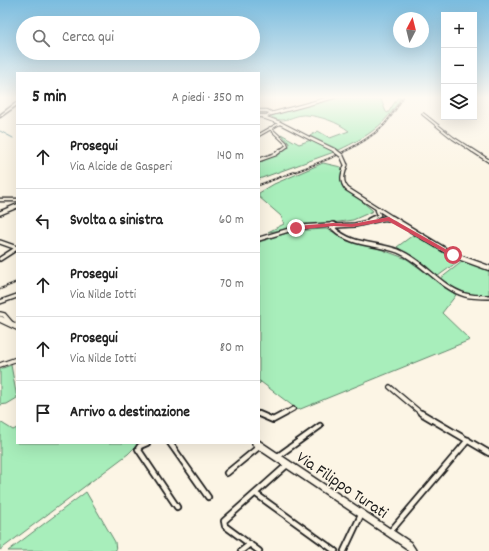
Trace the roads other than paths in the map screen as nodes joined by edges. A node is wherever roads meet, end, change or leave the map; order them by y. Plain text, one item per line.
1 (280, 123) joint
2 (434, 123) edge
3 (274, 126) junction
4 (270, 128) junction
5 (260, 134) edge
6 (278, 134) junction
7 (260, 160) edge
8 (489, 161) edge
9 (0, 200) edge
10 (16, 200) edge
11 (16, 206) edge
12 (377, 210) junction
13 (0, 213) edge
14 (379, 215) junction
15 (385, 217) junction
16 (366, 222) junction
17 (333, 226) junction
18 (260, 239) edge
19 (0, 242) edge
20 (16, 248) edge
21 (16, 249) edge
22 (0, 259) edge
23 (489, 268) edge
24 (16, 296) edge
25 (489, 297) edge
26 (0, 302) edge
27 (0, 314) edge
28 (0, 319) edge
29 (0, 322) edge
30 (13, 325) edge
31 (16, 359) edge
32 (0, 365) edge
33 (390, 387) dead end
34 (293, 409) dead end
35 (260, 414) edge
36 (320, 426) dead end
37 (468, 440) junction
38 (144, 444) edge
39 (171, 444) edge
40 (258, 445) edge
41 (489, 453) edge
42 (277, 457) junction
43 (288, 465) junction
44 (227, 473) dead end
45 (256, 494) junction
46 (208, 497) dead end
47 (177, 507) dead end
48 (361, 515) junction
49 (389, 533) junction
50 (250, 544) junction
51 (241, 551) edge
52 (259, 551) edge
53 (335, 551) edge
54 (344, 551) edge
55 (412, 551) edge

1 - 3 street
1 - 12 street, bridge
2 - 8 street
3 - 4 street
3 - 6 street
4 - 5 street
4 - 6 street
6 - 7 street
9 - 10 street
11 - 13 main road
12 - 14 street
12 - 15 street
14 - 15 street
14 - 16 street
15 - 16 street
15 - 23 street
16 - 17 street
17 - 18 street
17 - 25 street
19 - 20 street
21 - 22 street
24 - 26 street
27 - 30 street
28 - 30 main road
29 - 30 street
31 - 32 street
33 - 37 street
34 - 35 street
36 - 42 street
37 - 41 street
37 - 49 street
38 - 47 street
39 - 46 street
40 - 42 main road, Via Filippo Turati
40 - 44 street
42 - 43 main road, Via Filippo Turati
43 - 45 street
43 - 48 main road, Via Filippo Turati
45 - 50 street
45 - 53 street
48 - 49 main road, Via Filippo Turati
48 - 54 street
49 - 55 main road, Via Filippo Turati
50 - 51 street
50 - 52 street

